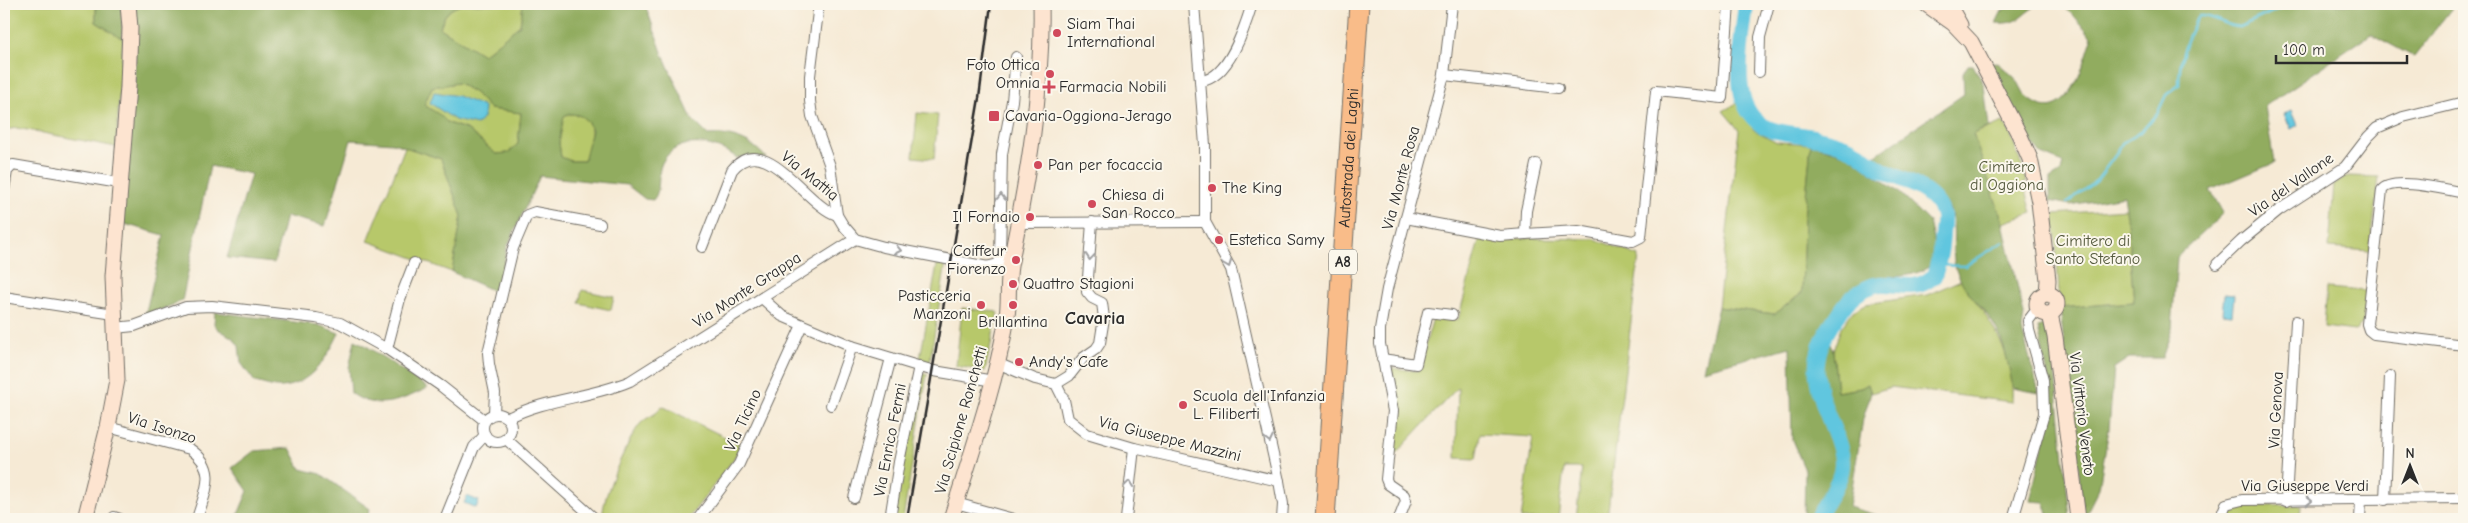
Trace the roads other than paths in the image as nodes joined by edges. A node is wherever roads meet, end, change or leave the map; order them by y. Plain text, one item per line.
1 (128, 4) edge
2 (819, 4) edge
3 (1041, 4) edge
4 (1194, 4) edge
5 (1252, 4) edge
6 (1347, 4) edge
7 (1359, 4) edge
8 (1452, 4) edge
9 (1729, 4) edge
10 (1769, 4) edge
11 (1912, 4) edge
12 (1937, 8) edge
13 (1016, 57) dead end
14 (1759, 72) dead end
15 (1444, 75) junction
16 (1987, 75) junction
17 (1201, 81) junction
18 (1558, 88) dead end
19 (2464, 102) edge
20 (1536, 164) dead end
21 (119, 183) junction
22 (4, 190) edge
23 (2464, 193) edge
24 (837, 215) junction
25 (1406, 218) junction
26 (1092, 222) junction
27 (1205, 222) junction
28 (1019, 223) junction
29 (600, 224) dead end
30 (1526, 234) junction
31 (855, 239) junction
32 (702, 247) dead end
33 (414, 263) dead end
34 (2217, 264) dead end
35 (983, 268) junction
36 (1009, 272) junction
37 (4, 296) edge
38 (762, 298) junction
39 (2044, 311) junction
40 (1452, 315) dead end
41 (115, 321) junction
42 (2296, 321) dead end
43 (802, 326) junction
44 (2464, 344) edge
45 (852, 346) junction
46 (387, 349) junction
47 (891, 358) junction
48 (1382, 359) junction
49 (998, 363) junction
50 (919, 366) junction
51 (2390, 376) dead end
52 (994, 380) junction
53 (1056, 384) junction
54 (831, 405) dead end
55 (494, 414) junction
56 (508, 418) junction
57 (484, 420) junction
58 (108, 427) junction
59 (484, 435) junction
60 (506, 438) junction
61 (1134, 448) junction
62 (1279, 481) junction
63 (854, 498) dead end
64 (2464, 498) edge
65 (2385, 500) junction
66 (2286, 501) junction
67 (2361, 501) junction
68 (956, 503) junction
69 (86, 519) edge
70 (197, 519) edge
71 (445, 519) edge
72 (595, 519) edge
73 (698, 519) edge
74 (890, 519) edge
75 (950, 519) edge
76 (1013, 519) edge
77 (1126, 519) edge
78 (1282, 519) edge
79 (1314, 519) edge
80 (1325, 519) edge
81 (1399, 519) edge
82 (2013, 519) edge
83 (2078, 519) edge
84 (2220, 519) edge
85 (2360, 519) edge

1 - 21 street
2 - 24 street
3 - 28 street, Via Scipione Ronchetti
4 - 17 street
5 - 17 street
6 - 79 highway, Autostrada dei Laghi / A8
7 - 80 highway, Autostrada dei Laghi / A8
8 - 15 street, Via Monte Rosa
9 - 30 street
10 - 14 street
11 - 12 street
12 - 16 street, Via Vittorio Veneto
12 - 16 street, Via Vittorio Veneto
35 -> 13 street
15 - 18 street
15 - 25 street, Via Monte Rosa
16 - 39 street, Via Vittorio Veneto
17 - 27 street
19 - 34 street, Via del Vallone
20 - 30 street
21 - 22 street
21 - 41 street
23 - 44 street
24 - 31 street
24 - 32 street, Via Mattia
25 - 30 street
25 - 48 street, Via Monte Rosa
26 - 27 street
26 - 28 street
26 -> 53 street
27 -> 62 street
28 - 36 street, Via Scipione Ronchetti
29 - 55 street
31 -> 35 street
31 - 38 street, Via Monte Grappa
33 - 46 street
35 - 36 street
36 - 49 street, Via Scipione Ronchetti
37 - 41 street
38 - 43 street
38 - 56 street, Via Monte Grappa
39 - 82 street
39 - 83 street, Via Vittorio Veneto
40 - 48 street
41 - 46 street
41 - 58 street
42 - 66 street, Via Genova
43 - 45 street
43 - 73 street, Via Ticino
45 - 47 street
45 - 54 street
46 - 57 street
47 - 50 street
47 - 63 street
48 - 81 street, Via Monte Rosa
49 - 52 street, Via Scipione Ronchetti
49 - 53 street
50 - 52 street
50 - 74 street, Via Enrico Fermi
51 - 65 street, Via Giuseppe Verdi
52 - 68 street, Via Scipione Ronchetti
53 - 61 street, Via Giuseppe Mazzini
55 - 56 street
55 - 57 street
56 - 60 street
57 - 59 street
58 - 69 street
58 - 70 street, Via Isonzo
59 - 60 street
59 - 71 street
60 - 72 street
61 - 62 street, Via Giuseppe Mazzini
77 -> 61 street
62 - 78 street
64 - 65 street, Via Giuseppe Verdi
65 - 67 street, Via Giuseppe Verdi
66 -> 67 street, Via Giuseppe Verdi
66 - 84 street, Via Giuseppe Verdi
67 - 85 street
68 - 75 street, Via Scipione Ronchetti
68 - 76 street

